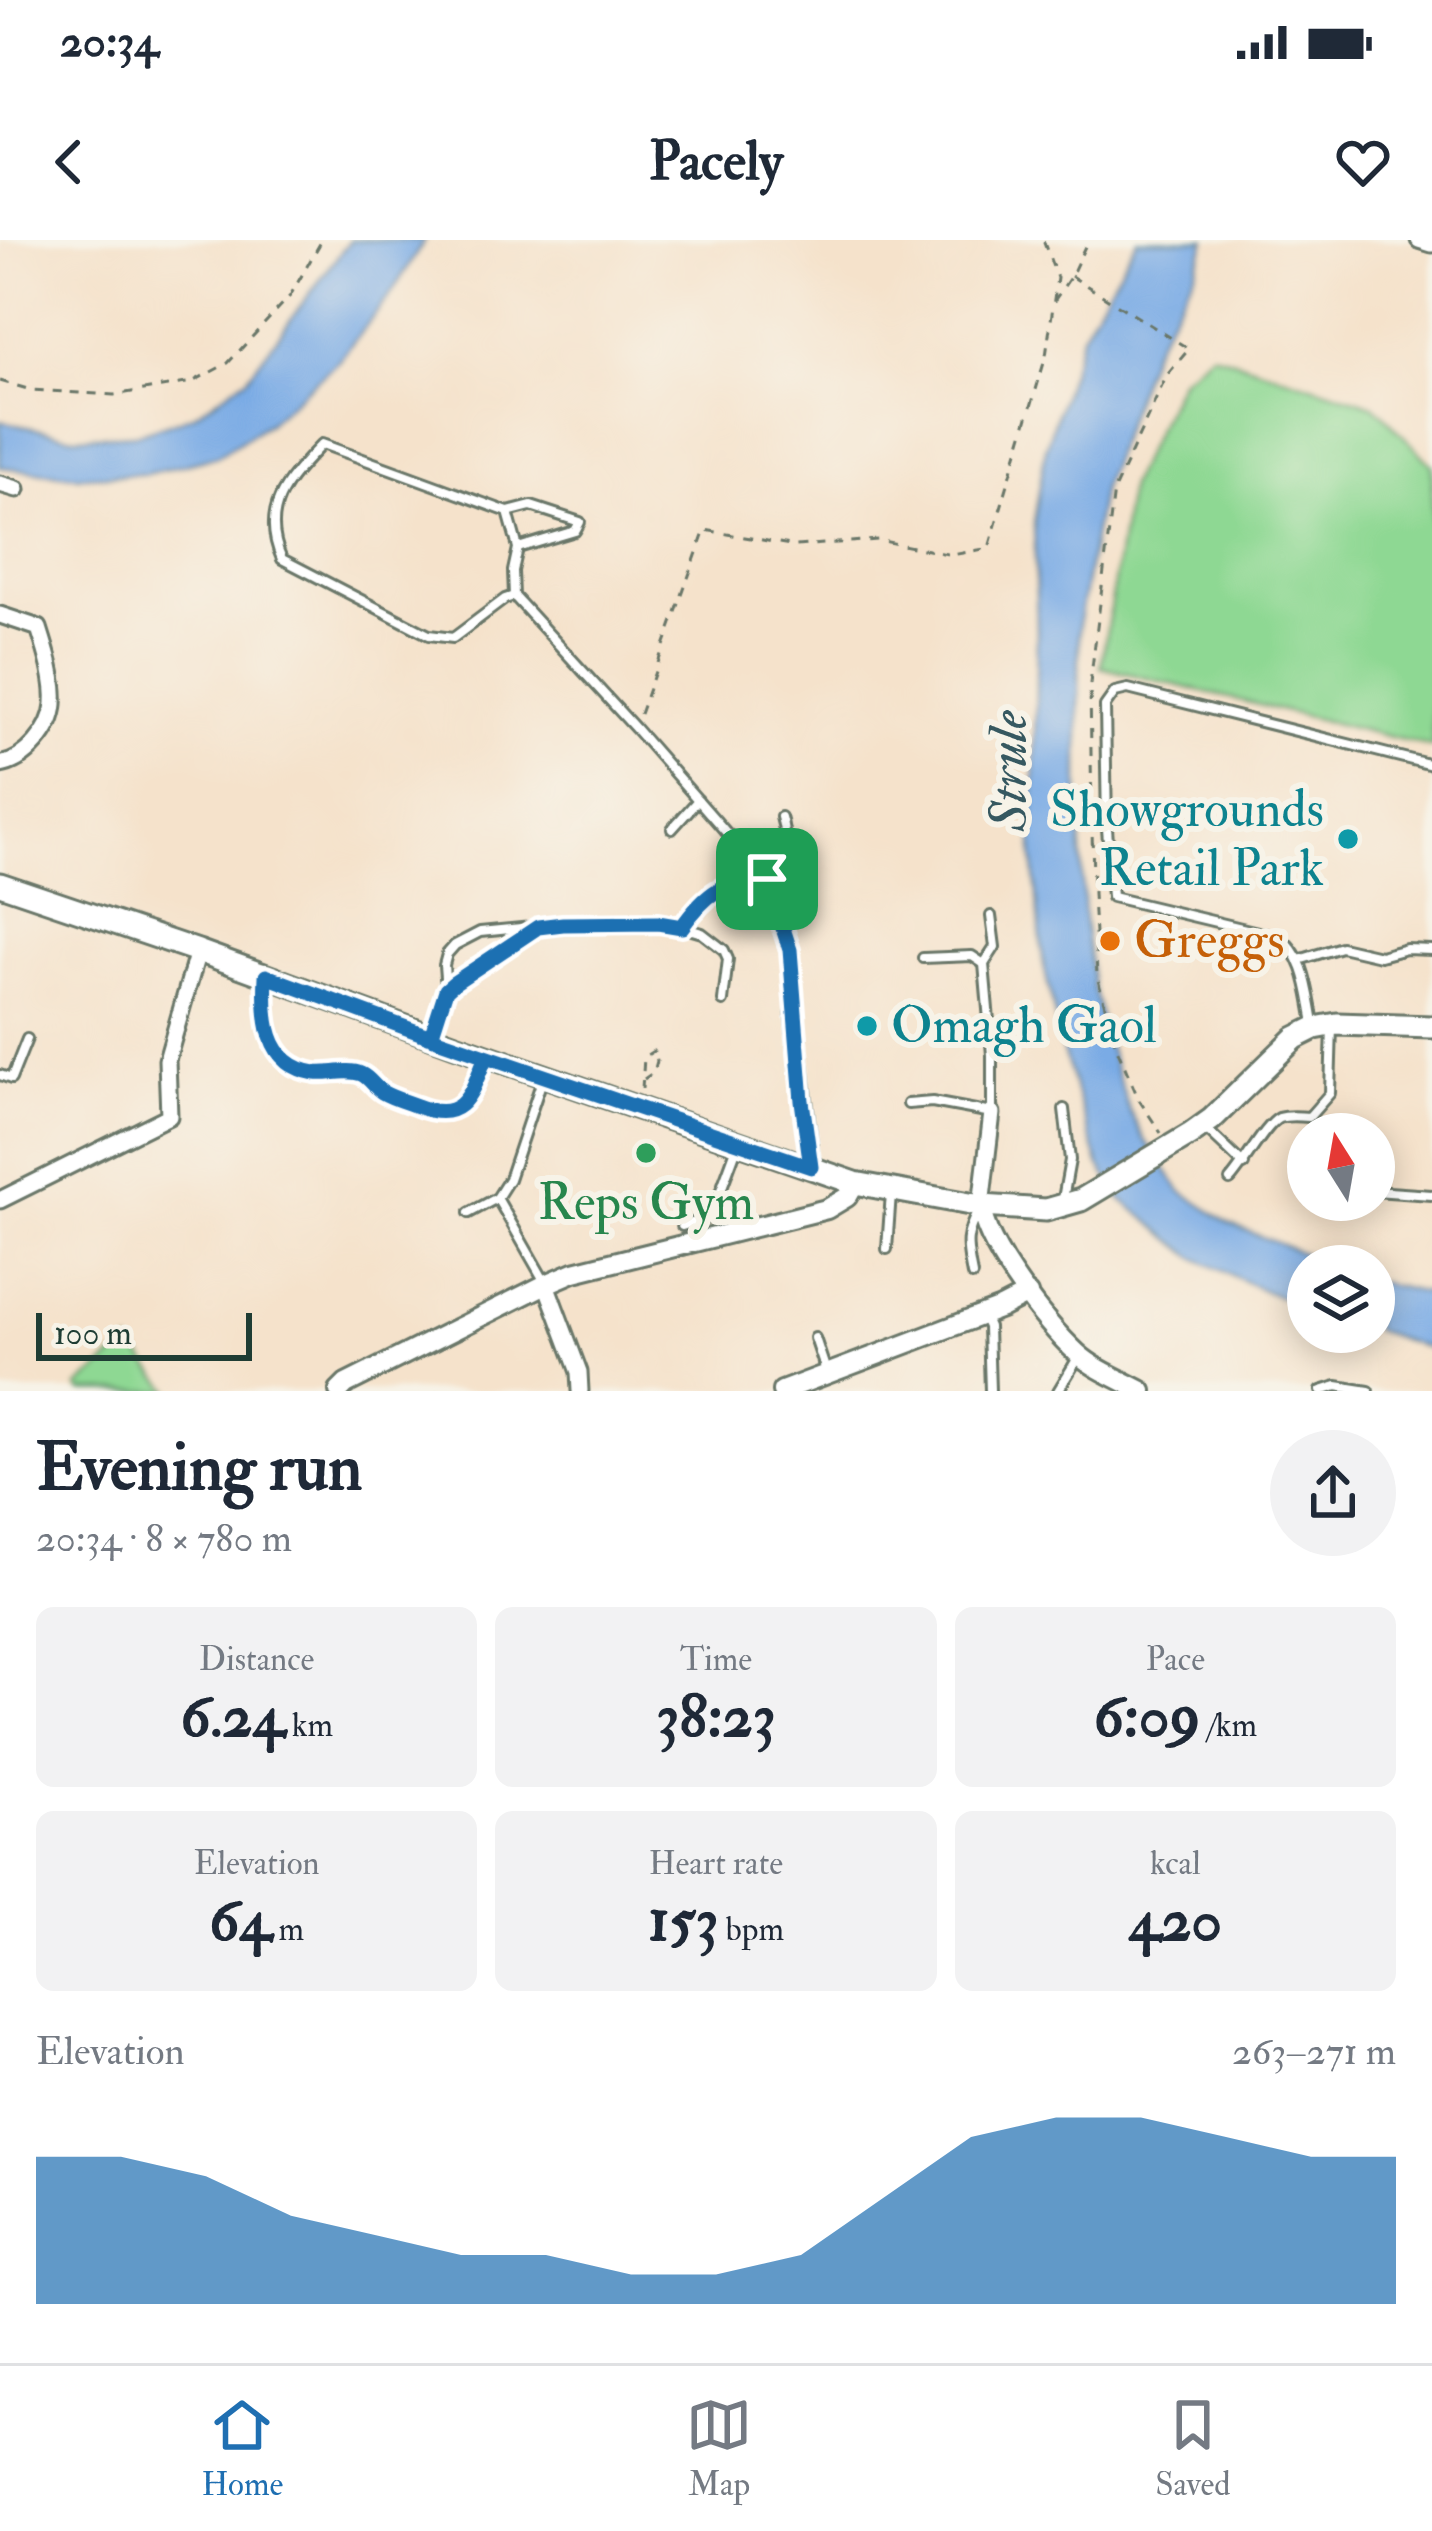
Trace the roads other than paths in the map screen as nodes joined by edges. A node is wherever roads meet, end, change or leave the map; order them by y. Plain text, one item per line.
1 (1419, 240) edge
2 (1432, 244) edge
3 (508, 512) junction
4 (518, 548) junction
5 (514, 596) junction
6 (0, 615) edge
7 (0, 765) edge
8 (1432, 765) edge
9 (698, 800) junction
10 (781, 817) dead end
11 (672, 829) dead end
12 (767, 879) junction
13 (2, 890) edge
14 (991, 916) dead end
15 (538, 927) junction
16 (682, 927) junction
17 (514, 929) junction
18 (522, 938) junction
19 (1432, 950) edge
20 (198, 951) junction
21 (922, 958) dead end
22 (1299, 960) junction
23 (984, 964) junction
24 (266, 976) junction
25 (446, 990) junction
26 (723, 1001) dead end
27 (794, 1013) joint
28 (1324, 1027) junction
29 (1432, 1027) edge
30 (431, 1037) junction
31 (27, 1039) dead end
32 (486, 1056) junction
33 (0, 1075) edge
34 (543, 1076) junction
35 (908, 1104) dead end
36 (1064, 1109) dead end
37 (992, 1113) junction
38 (1203, 1126) junction
39 (739, 1143) junction
40 (1244, 1165) junction
41 (811, 1167) junction
42 (1230, 1180) dead end
43 (855, 1184) junction
44 (891, 1191) junction
45 (1395, 1192) edge
46 (1432, 1195) edge
47 (497, 1198) junction
48 (0, 1200) edge
49 (1071, 1203) junction
50 (981, 1206) junction
51 (469, 1213) dead end
52 (682, 1226) dead end
53 (887, 1250) dead end
54 (972, 1275) dead end
55 (546, 1284) junction
56 (1028, 1294) junction
57 (983, 1315) junction
58 (815, 1338) dead end
59 (1079, 1356) junction
60 (826, 1373) junction
61 (339, 1391) edge
62 (580, 1391) edge
63 (782, 1391) edge
64 (990, 1391) edge
65 (1058, 1391) edge
66 (1142, 1391) edge
67 (1321, 1391) edge
68 (1369, 1391) edge

1 - 2 street
3 - 4 lane
3 - 4 lane
3 - 5 lane
4 - 5 lane
5 - 9 lane
6 - 7 street
8 - 22 lane
9 - 11 lane
9 - 12 lane
10 - 12 lane
12 - 16 lane
12 - 27 lane
13 - 20 main road
14 - 23 lane
15 - 16 lane
15 - 17 lane
15 - 18 lane
16 - 26 lane
17 - 18 lane
17 - 25 lane
18 - 25 lane
19 - 22 lane
20 - 24 main road
20 - 48 street
21 - 23 lane
22 - 28 lane
23 - 37 lane
24 - 30 main road
24 - 32 lane
25 - 30 lane
27 - 41 street
28 - 29 main road
28 - 38 main road
28 - 40 lane
30 - 32 main road
31 - 33 lane
32 - 34 main road
34 - 39 main road
34 - 47 lane
35 - 37 lane
36 - 49 lane
37 - 50 street
38 - 40 lane
38 - 49 main road
39 - 41 main road
39 - 52 lane
40 - 42 lane
41 - 43 main road
43 - 44 main road
43 - 55 street
44 - 50 main road
44 - 53 lane
45 - 46 lane
47 - 51 lane
47 - 55 lane
49 - 50 main road
50 - 54 lane
50 - 56 street
55 - 61 street
55 - 62 street
56 - 57 street
56 - 59 street
57 - 60 street
57 - 64 lane
58 - 60 lane
59 - 65 lane
59 - 66 street
60 - 63 street
67 - 68 lane

